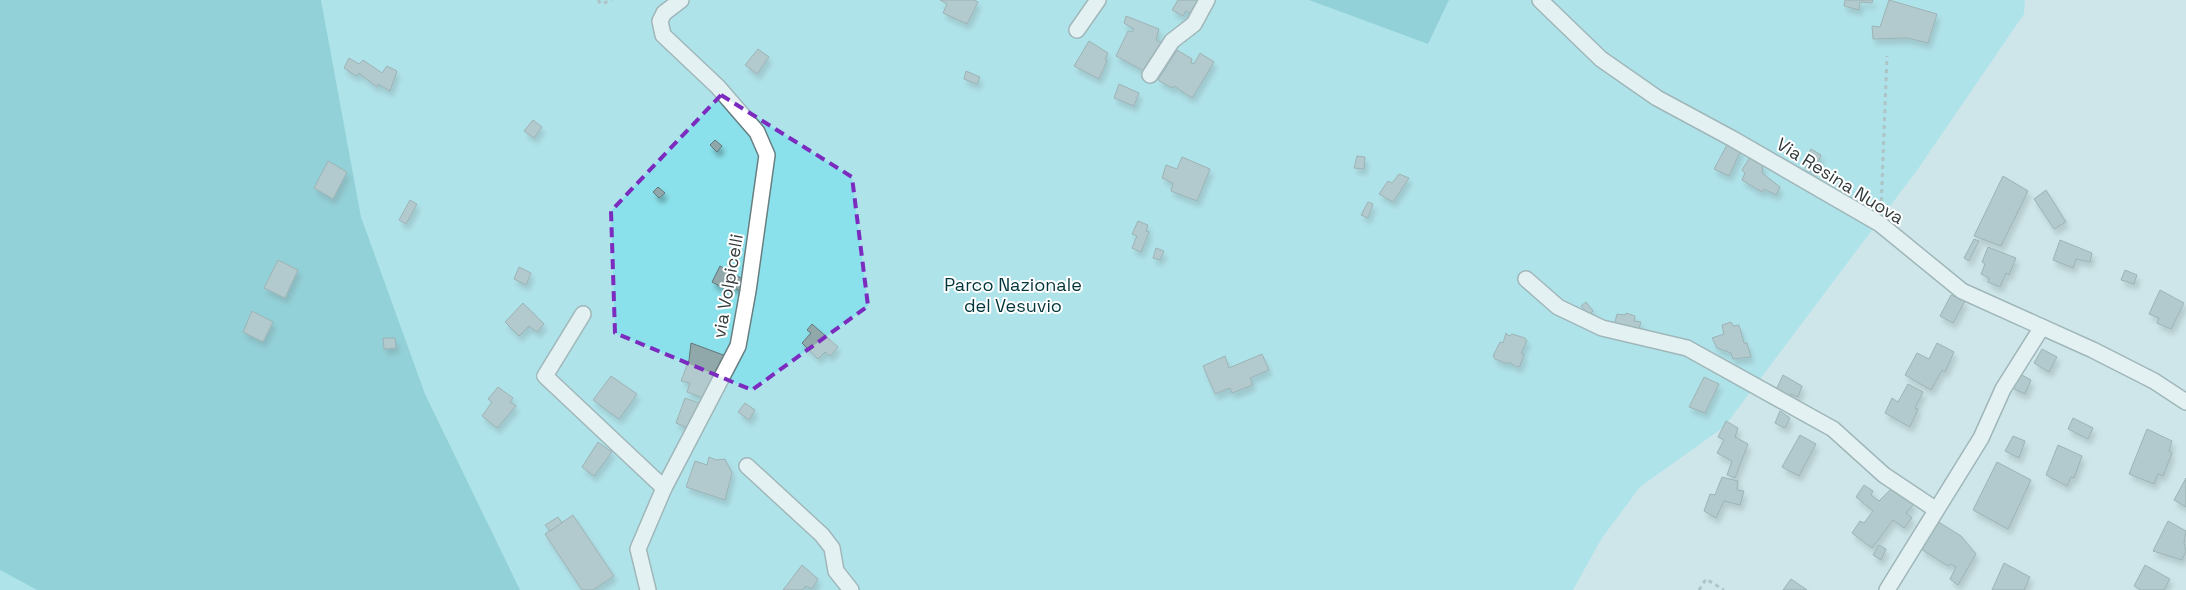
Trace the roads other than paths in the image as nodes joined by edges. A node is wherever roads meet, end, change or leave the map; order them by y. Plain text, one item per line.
1 (681, 0) edge
2 (1098, 0) edge
3 (1207, 0) edge
4 (1540, 0) edge
5 (1077, 30) dead end
6 (1150, 75) dead end
7 (1526, 279) dead end
8 (583, 314) dead end
9 (2042, 327) junction
10 (2186, 402) edge
11 (746, 466) dead end
12 (664, 488) junction
13 (1936, 509) junction
14 (648, 590) edge
15 (851, 590) edge
16 (1887, 590) edge

1 - 12 street, via Volpicelli
2 - 5 street
3 - 6 street
4 - 9 street, Via Resina Nuova
7 - 13 street
8 - 12 street
9 - 10 street, Via Resina Nuova
9 - 13 street
11 - 15 street
12 - 14 street, via Volpicelli
13 - 16 street

